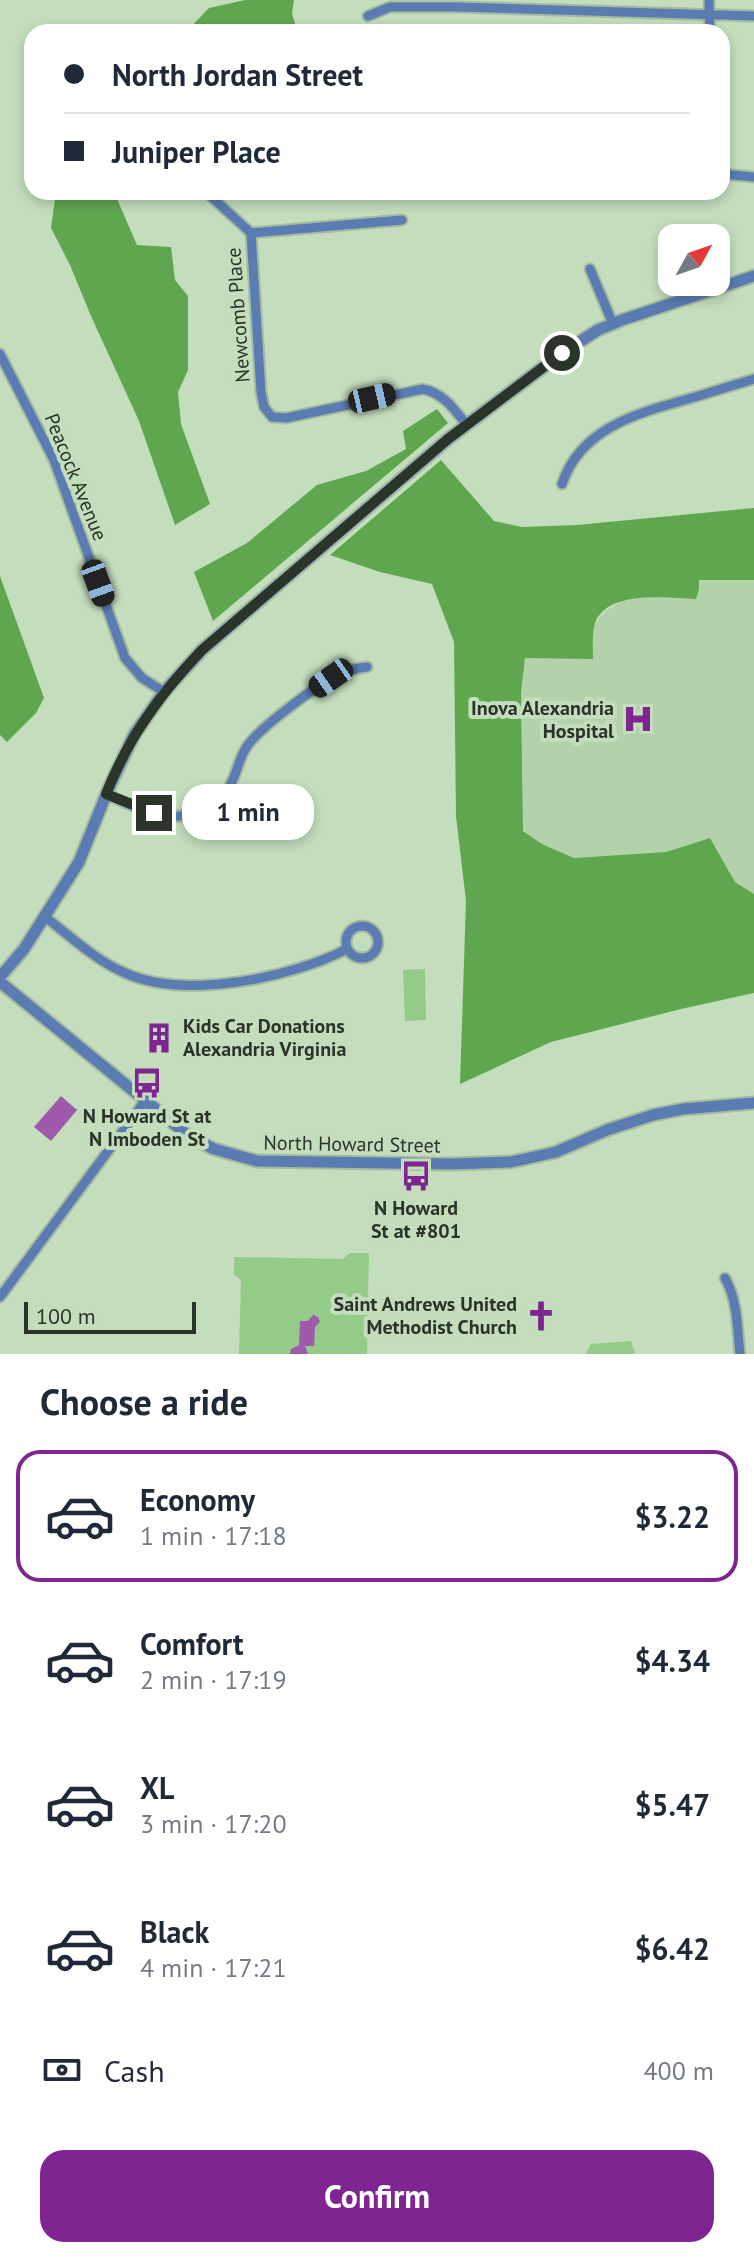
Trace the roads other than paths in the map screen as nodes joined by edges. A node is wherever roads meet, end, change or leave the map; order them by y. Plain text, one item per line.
1 (709, 0) edge
2 (710, 15) junction
3 (368, 16) dead end
4 (754, 16) edge
5 (710, 24) edge
6 (730, 175) edge
7 (754, 177) edge
8 (215, 200) edge
9 (402, 220) dead end
10 (251, 233) junction
11 (590, 269) dead end
12 (754, 276) edge
13 (613, 324) junction
14 (0, 354) edge
15 (754, 379) edge
16 (466, 424) junction
17 (562, 484) dead end
18 (367, 667) dead end
19 (164, 692) junction
20 (106, 794) junction
21 (44, 916) junction
22 (347, 949) dead end
23 (0, 979) edge
24 (145, 1101) junction
25 (754, 1103) edge
26 (725, 1278) dead end
27 (0, 1297) edge
28 (740, 1354) edge

1 - 2 street
2 - 3 street
2 - 4 street
2 - 5 street
6 - 7 street
8 - 10 street, Newcomb Place
9 - 10 street
10 - 16 street, Newcomb Place
11 - 13 street
12 - 13 street
13 - 16 street
14 - 19 street, Peacock Avenue
15 - 17 street
16 - 19 street
18 - 20 street
19 - 20 street
20 - 21 street
21 - 22 street
21 - 23 street
23 - 24 street, North Howard Street
24 - 25 street, North Howard Street
24 - 27 street
26 - 28 street

